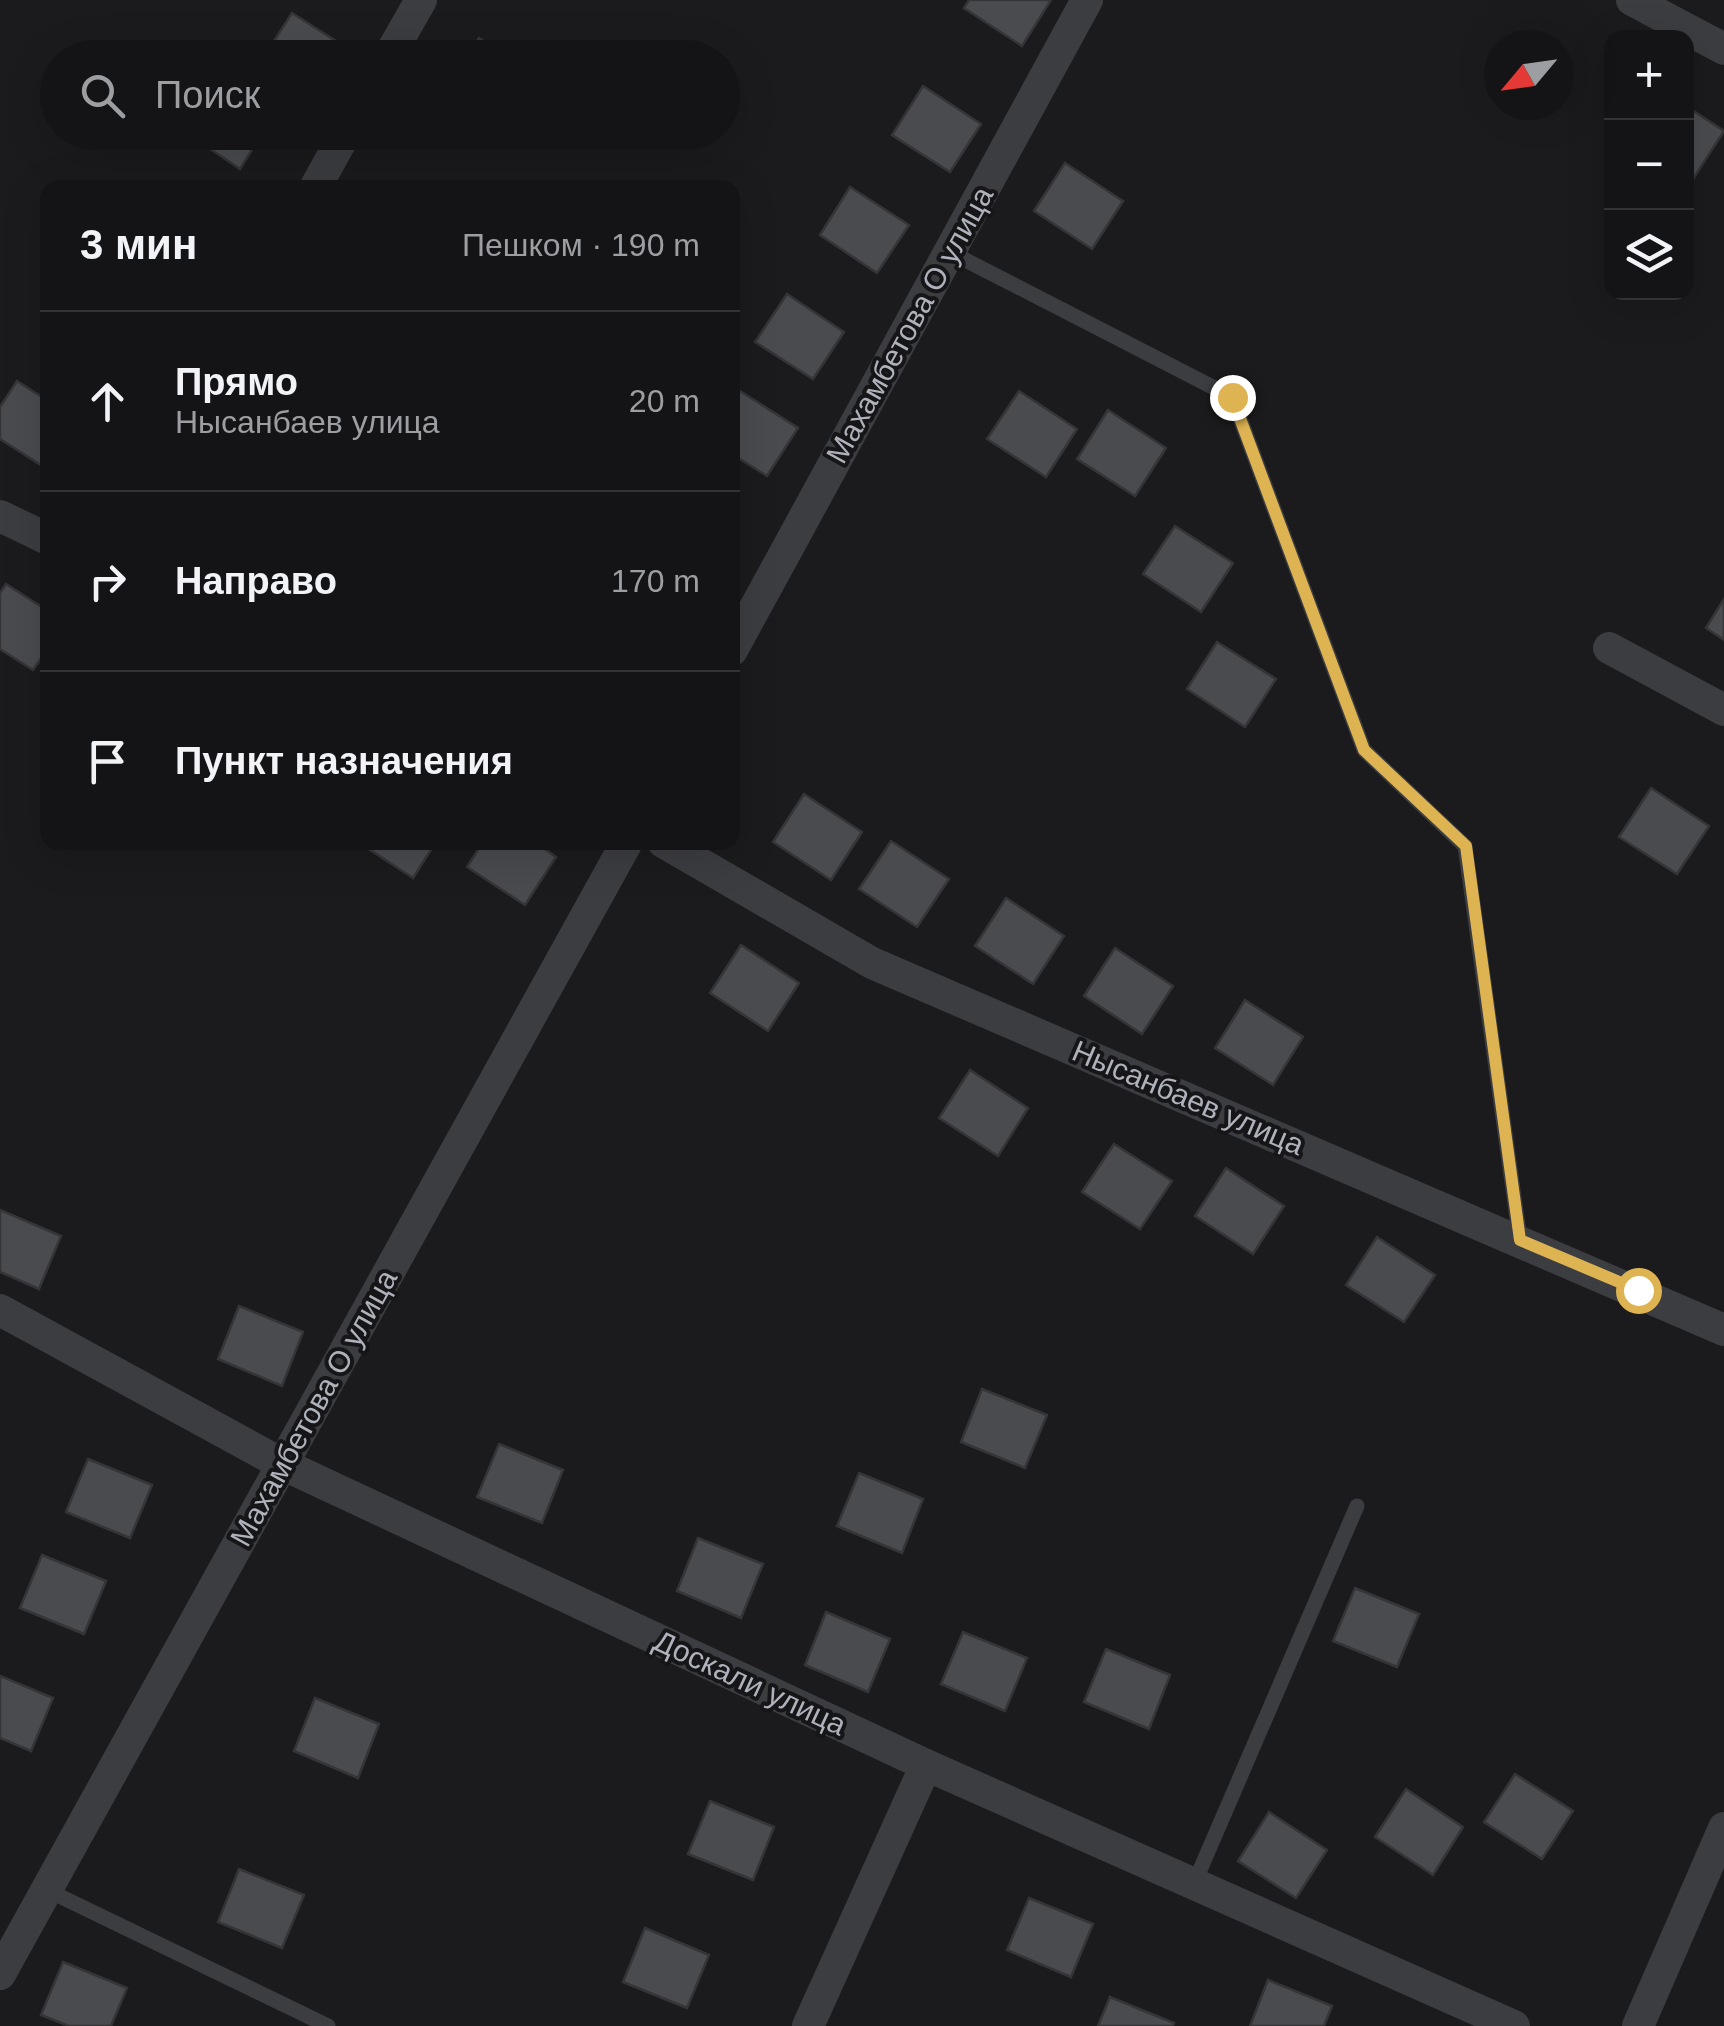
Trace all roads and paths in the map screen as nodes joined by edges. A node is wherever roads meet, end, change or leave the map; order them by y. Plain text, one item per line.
1 (421, 0) edge
2 (1087, 0) edge
3 (1632, 0) edge
4 (398, 40) edge
5 (1724, 49) edge
6 (336, 150) edge
7 (319, 180) edge
8 (950, 252) junction
9 (0, 516) edge
10 (40, 535) edge
11 (740, 635) edge
12 (1609, 648) dead end
13 (1724, 710) edge
14 (623, 850) edge
15 (677, 850) edge
16 (1520, 1240) junction
17 (0, 1310) edge
18 (1724, 1330) edge
19 (282, 1464) junction
20 (1357, 1506) dead end
21 (926, 1765) junction
22 (1724, 1828) edge
23 (1194, 1884) junction
24 (47, 1890) junction
25 (0, 1974) edge
26 (328, 2026) edge
27 (808, 2026) edge
28 (1514, 2026) edge
29 (1638, 2026) edge

1 - 4 street
2 - 8 street, Махамбетова О улица
3 - 5 street
6 - 7 street
8 - 11 street, Махамбетова О улица
8 - 16 lane
9 - 10 street
12 - 13 street
14 - 19 street, Махамбетова О улица
15 - 16 street, Нысанбаев улица
16 - 18 street, Нысанбаев улица
17 - 19 street, Доскали улица
19 - 21 street, Доскали улица
19 - 24 street, Махамбетова О улица
20 - 23 lane
21 - 23 street, Доскали улица
21 - 27 street
22 - 29 street
23 - 28 street, Доскали улица
24 - 25 street, Махамбетова О улица
24 - 26 lane

